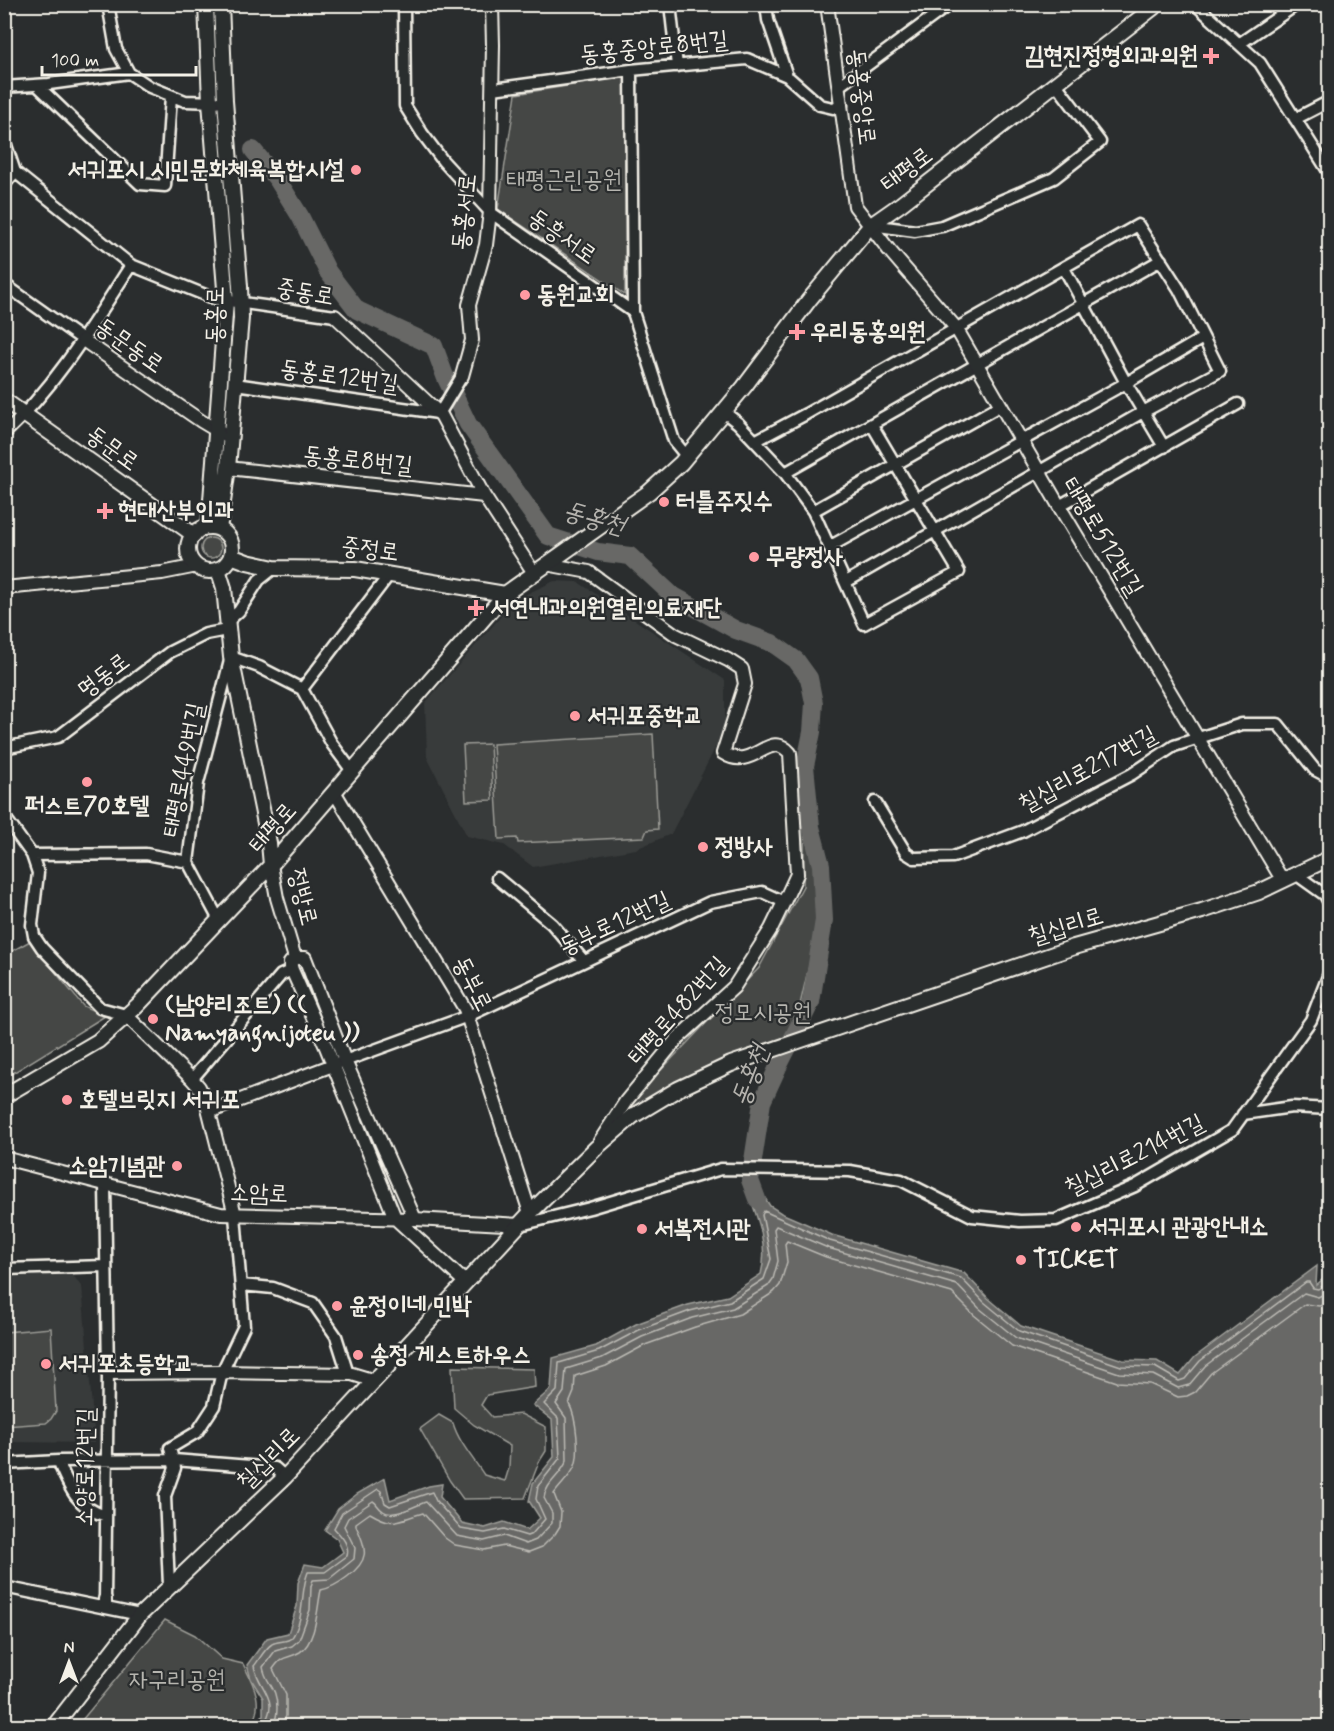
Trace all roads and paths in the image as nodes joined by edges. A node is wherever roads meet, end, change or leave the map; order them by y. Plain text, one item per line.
1 (108, 4) edge
2 (206, 4) edge
3 (220, 4) edge
4 (404, 4) edge
5 (492, 4) edge
6 (670, 4) edge
7 (766, 4) edge
8 (828, 4) edge
9 (931, 4) edge
10 (950, 4) edge
11 (1158, 4) edge
12 (1195, 4) edge
13 (1302, 4) edge
14 (933, 17) junction
15 (1239, 44) junction
16 (677, 66) junction
17 (631, 70) junction
18 (129, 73) junction
19 (787, 76) junction
20 (1056, 84) junction
21 (37, 85) junction
22 (839, 86) junction
23 (4, 87) edge
24 (493, 89) junction
25 (171, 96) junction
26 (225, 101) junction
27 (1329, 101) edge
28 (210, 102) junction
29 (842, 105) junction
30 (1295, 119) junction
31 (4, 139) edge
32 (15, 172) junction
33 (1329, 174) edge
34 (4, 186) edge
35 (490, 212) junction
36 (871, 225) junction
37 (1161, 260) junction
38 (131, 265) junction
39 (1064, 268) junction
40 (4, 284) edge
41 (226, 301) junction
42 (241, 304) junction
43 (1083, 304) junction
44 (633, 312) junction
45 (335, 316) joint
46 (956, 328) junction
47 (1203, 338) junction
48 (83, 340) junction
49 (978, 365) junction
50 (462, 376) joint
51 (1126, 383) junction
52 (235, 384) junction
53 (4, 400) edge
54 (1238, 404) dead end
55 (1001, 405) junction
56 (724, 412) junction
57 (1143, 412) junction
58 (438, 413) junction
59 (26, 414) junction
60 (872, 424) junction
61 (217, 431) junction
62 (4, 434) edge
63 (231, 439) junction
64 (755, 441) junction
65 (1021, 441) junction
66 (1164, 447) junction
67 (687, 457) junction
68 (895, 465) junction
69 (228, 468) junction
70 (1039, 471) junction
71 (785, 473) junction
72 (484, 496) junction
73 (916, 500) junction
74 (1059, 506) junction
75 (813, 512) junction
76 (214, 528) junction
77 (934, 530) junction
78 (194, 535) junction
79 (829, 547) junction
80 (231, 556) junction
81 (548, 563) junction
82 (197, 566) junction
83 (274, 568) junction
84 (218, 569) junction
85 (534, 573) junction
86 (389, 575) junction
87 (846, 582) junction
88 (4, 588) edge
89 (505, 594) junction
90 (227, 626) junction
91 (231, 657) junction
92 (302, 689) junction
93 (1198, 739) junction
94 (4, 748) edge
95 (352, 771) junction
96 (1329, 778) edge
97 (335, 793) junction
98 (874, 802) dead end
99 (4, 816) edge
100 (32, 855) junction
101 (1329, 858) edge
102 (188, 862) junction
103 (271, 865) junction
104 (1297, 875) junction
105 (497, 878) dead end
106 (1282, 882) junction
107 (784, 902) junction
108 (1329, 904) edge
109 (219, 920) junction
110 (584, 962) junction
111 (294, 964) junction
112 (1329, 972) edge
113 (126, 1015) junction
114 (468, 1017) junction
115 (339, 1063) junction
116 (192, 1079) junction
117 (4, 1096) edge
118 (1329, 1109) edge
119 (209, 1112) junction
120 (1243, 1114) junction
121 (597, 1147) junction
122 (4, 1158) edge
123 (105, 1184) junction
124 (530, 1213) junction
125 (235, 1215) junction
126 (395, 1218) junction
127 (415, 1219) junction
128 (520, 1225) junction
129 (106, 1266) junction
130 (4, 1269) edge
131 (466, 1283) junction
132 (241, 1285) junction
133 (222, 1372) junction
134 (108, 1373) junction
135 (348, 1374) junction
136 (375, 1381) junction
137 (174, 1460) junction
138 (58, 1461) junction
139 (106, 1461) junction
140 (4, 1464) edge
141 (285, 1477) junction
142 (106, 1516) junction
143 (169, 1585) junction
144 (4, 1587) edge
145 (105, 1603) junction
146 (140, 1615) junction
147 (54, 1726) edge

1 - 18 street
2 - 28 main road, 동홍로
3 - 26 main road, 동홍로
4 - 35 street, 동흥서로
5 - 24 street, 동홍서로
6 - 16 street
7 - 19 street
8 - 22 street, 동홍중앙로
9 - 14 street
10 - 14 street
11 - 20 main road, 태평로
12 - 15 street
13 - 15 street
14 - 22 street
15 - 30 street
16 - 17 street, 동홍중앙로8번길
16 - 19 street, 동홍중앙로8번길
17 - 24 street, 동홍중앙로8번길
17 - 44 street
18 - 21 street
18 - 25 street
19 - 29 street, 동홍중앙로8번길
20 - 36 main road, 태평로
20 - 36 street
21 - 23 street
21 - 25 street
22 - 29 street, 동홍중앙로
24 - 35 street, 동홍서로
25 - 28 street
26 - 28 street
26 - 42 main road, 동홍로
27 - 30 street
28 - 41 main road, 동홍로
29 - 36 street, 동홍중앙로
30 - 33 street
31 - 32 street
32 - 34 street
32 - 38 street, 중동로
35 - 44 street, 동흥서로
35 - 50 street, 동홍서로
36 - 46 street, 태평로512번길
36 - 56 main road, 태평로
37 - 39 street
37 - 43 street
37 - 47 street
38 - 41 street, 중동로
38 - 48 street
39 - 43 street
39 - 46 street
40 - 48 street, 동문동로
41 - 42 street, 중동로
41 - 61 main road, 동홍로
42 - 45 street, 중동로
42 - 52 main road, 동홍로
43 - 49 street
43 - 51 street
44 - 67 street
45 - 58 street, 중동로
46 - 49 street, 태평로512번길
46 - 64 street
47 - 51 street
47 - 57 street
48 - 59 street
48 - 61 street, 동문동로
49 - 55 street, 태평로512번길
49 - 60 street
50 - 58 street, 동홍서로
51 - 57 street
51 - 65 street
52 - 58 street, 동홍로12번길
52 - 63 main road, 동홍로
53 - 59 main road, 동문로
54 - 66 street
55 - 65 street, 태평로512번길
55 - 68 street
56 - 64 street
56 - 67 main road, 태평로
57 - 66 street
57 - 70 street
58 - 72 street, 중동로
59 - 62 street
59 - 78 main road, 동문로
60 - 68 street
60 - 71 street
61 - 63 street, 동문동로
61 - 76 main road, 동홍로
63 - 69 main road, 동홍로
64 - 71 street
65 - 70 street, 태평로512번길
65 - 73 street
66 - 74 street
67 - 81 main road, 태평로
68 - 73 street
68 - 75 street
69 - 72 street, 동홍로8번길
69 - 76 main road, 동홍로
70 - 74 street, 태평로512번길
70 - 77 street
71 - 75 street
72 - 85 street, 중동로
73 - 77 street
73 - 79 street
74 - 93 street, 태평로512번길
75 - 79 street
76 - 78 main road
76 - 80 main road
77 - 87 street
77 - 87 street
78 - 82 main road
79 - 87 street
80 - 83 main road, 중정로
80 - 84 main road
81 - 85 main road, 태평로
81 - 107 street, 태평로482번길
82 - 84 main road
82 - 88 street
83 - 86 main road, 중정로
83 - 90 street
84 - 90 main road, 정방로
85 - 89 main road, 태평로
86 - 89 main road, 중정로
86 - 92 street
89 - 95 main road, 태평로
90 - 91 main road, 정방로
90 - 94 street, 명동로
91 - 92 street
91 - 102 street, 태평로449번길
91 - 103 main road, 정방로
92 - 95 street
93 - 96 street, 칠십리로217번길
93 - 98 street, 칠십리로217번길
93 - 106 street, 태평로512번길
95 - 97 main road, 태평로
97 - 103 main road, 태평로
97 - 114 street, 동부로
99 - 100 street
100 - 102 street
100 - 113 street
101 - 104 main road, 칠십리로
102 - 109 street, 태평로449번길
103 - 109 main road, 태평로
103 - 111 street, 정방로
104 - 106 main road, 칠십리로
104 - 108 street
105 - 110 street
106 - 121 main road, 칠십리로
107 - 110 street, 동부로12번길
107 - 121 street, 태평로482번길
109 - 113 main road, 태평로
110 - 114 street, 동부로12번길
111 - 115 street, 정방로
111 - 115 street, 정방로
111 - 116 street
112 - 120 street, 칠십리로214번길
113 - 116 street
113 - 117 main road, 태평로
114 - 115 street
114 - 124 street, 동부로
115 - 119 street
115 - 126 street, 정방로
115 - 127 street, 정방로
116 - 119 street
118 - 120 street
119 - 125 street
120 - 128 street, 칠십리로214번길
121 - 124 main road, 칠십리로
122 - 123 street, 소암로
123 - 125 street, 소암로
123 - 129 street, 소양로12번길
124 - 128 main road, 칠십리로
125 - 126 street, 소암로
125 - 132 street
126 - 127 street, 소암로
126 - 131 street
127 - 128 street, 소암로
128 - 131 main road, 칠십리로
129 - 130 street
129 - 134 street, 소양로12번길
131 - 136 main road, 칠십리로
132 - 133 street
132 - 135 street
133 - 134 street
133 - 135 street
133 - 137 street
134 - 139 street, 소양로12번길
135 - 136 street
136 - 141 main road, 칠십리로
137 - 139 street
137 - 141 street
137 - 143 street
138 - 139 street
138 - 140 street
138 - 142 street
139 - 142 street, 소양로12번길
141 - 143 main road, 칠십리로
142 - 145 street, 소양로12번길
143 - 146 main road, 칠십리로
144 - 145 street
145 - 146 street
146 - 147 main road, 칠십리로

